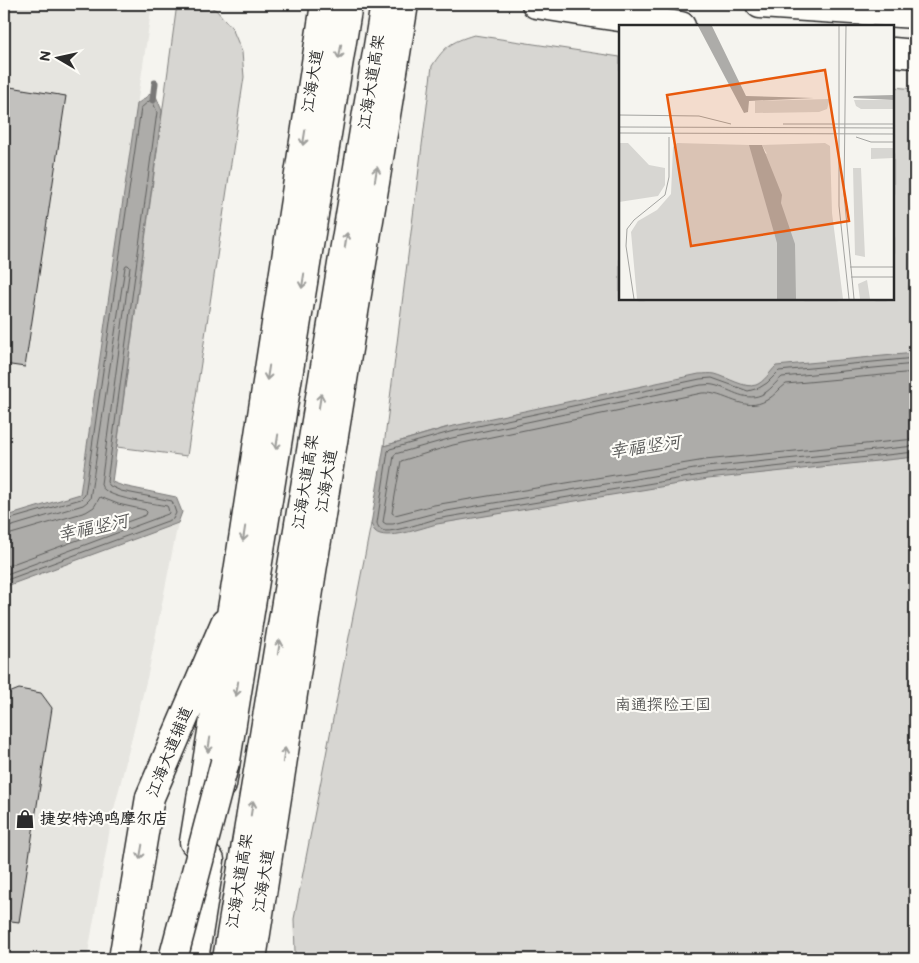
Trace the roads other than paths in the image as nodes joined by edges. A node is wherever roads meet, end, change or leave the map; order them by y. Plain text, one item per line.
1 (325, 4) edge
2 (348, 4) edge
3 (385, 4) edge
4 (404, 4) edge
5 (536, 4) edge
6 (760, 4) edge
7 (915, 14) edge
8 (674, 25) edge
9 (894, 52) edge
10 (915, 54) edge
11 (231, 610) junction
12 (225, 762) junction
13 (123, 959) edge
14 (174, 959) edge
15 (194, 959) edge
16 (228, 959) edge
17 (252, 959) edge

1 -> 11 main road, 江海大道
2 -> 12 main road, 江海大道高架
16 -> 3 main road, 江海大道高架
17 -> 4 main road, 江海大道
5 - 8 main road
6 - 7 main road
9 - 10 main road
11 -> 13 main road, 江海大道辅道
11 -> 14 main road, 江海大道
12 - 14 main road, bridge
12 - 15 main road, 江海大道高架, bridge

